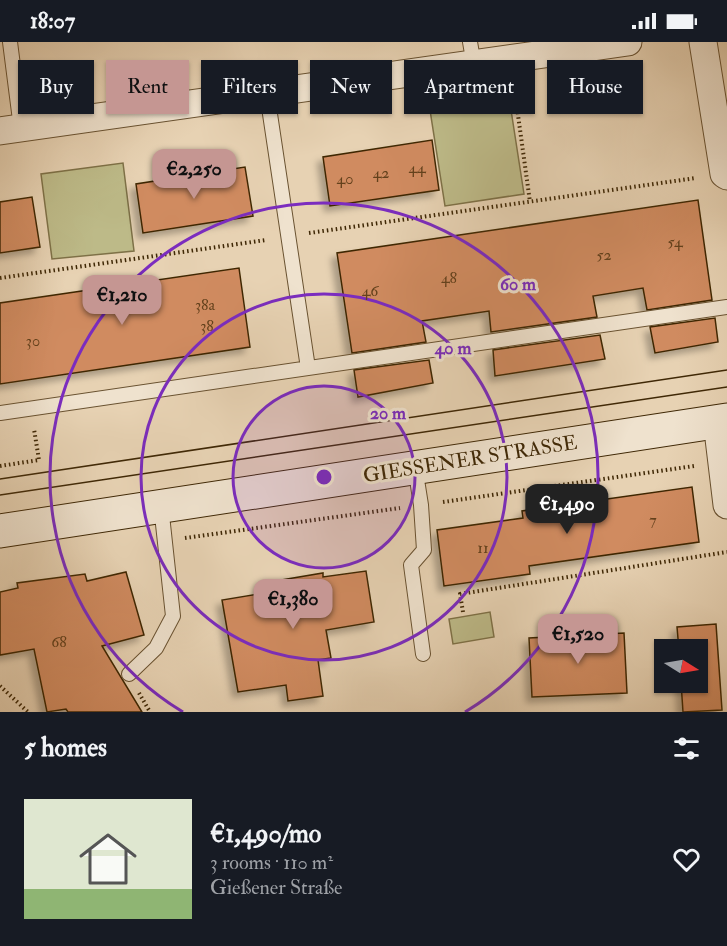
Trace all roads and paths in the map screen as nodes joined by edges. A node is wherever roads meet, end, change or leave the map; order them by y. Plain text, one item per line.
1 (10, 42) edge
2 (628, 42) edge
3 (703, 42) edge
4 (472, 54) edge
5 (510, 60) joint
6 (298, 88) edge
7 (201, 103) edge
8 (270, 114) edge
9 (518, 114) edge
10 (11, 130) edge
11 (725, 175) edge
12 (530, 202) junction
13 (288, 237) junction
14 (0, 278) edge
15 (727, 307) edge
16 (308, 368) junction
17 (0, 413) edge
18 (722, 421) edge
19 (38, 453) dead end
20 (722, 463) junction
21 (0, 466) edge
22 (415, 467) junction
23 (421, 505) junction
24 (727, 505) edge
25 (161, 506) junction
26 (0, 531) edge
27 (163, 539) junction
28 (727, 552) edge
29 (463, 612) dead end
30 (423, 654) dead end
31 (129, 675) dead end
32 (0, 686) edge
33 (28, 712) edge

1 - 10 lane
2 - 5 street
3 - 11 street
4 - 5 street
4 - 6 street
7 - 10 street
8 - 13 lane
9 - 12 path
11 - 12 path
12 - 13 path
13 - 14 path
13 - 16 lane
15 - 16 lane
16 - 17 lane
18 - 20 street
18 - 22 main road, GIESSENER STRASSE
19 - 21 path
20 - 23 path
20 - 24 street
22 - 23 lane
22 - 25 main road, GIESSENER STRASSE
23 - 27 path
23 - 30 lane
25 - 26 main road, GIESSENER STRASSE
25 - 27 lane
27 - 31 lane
28 - 29 path
32 - 33 path

